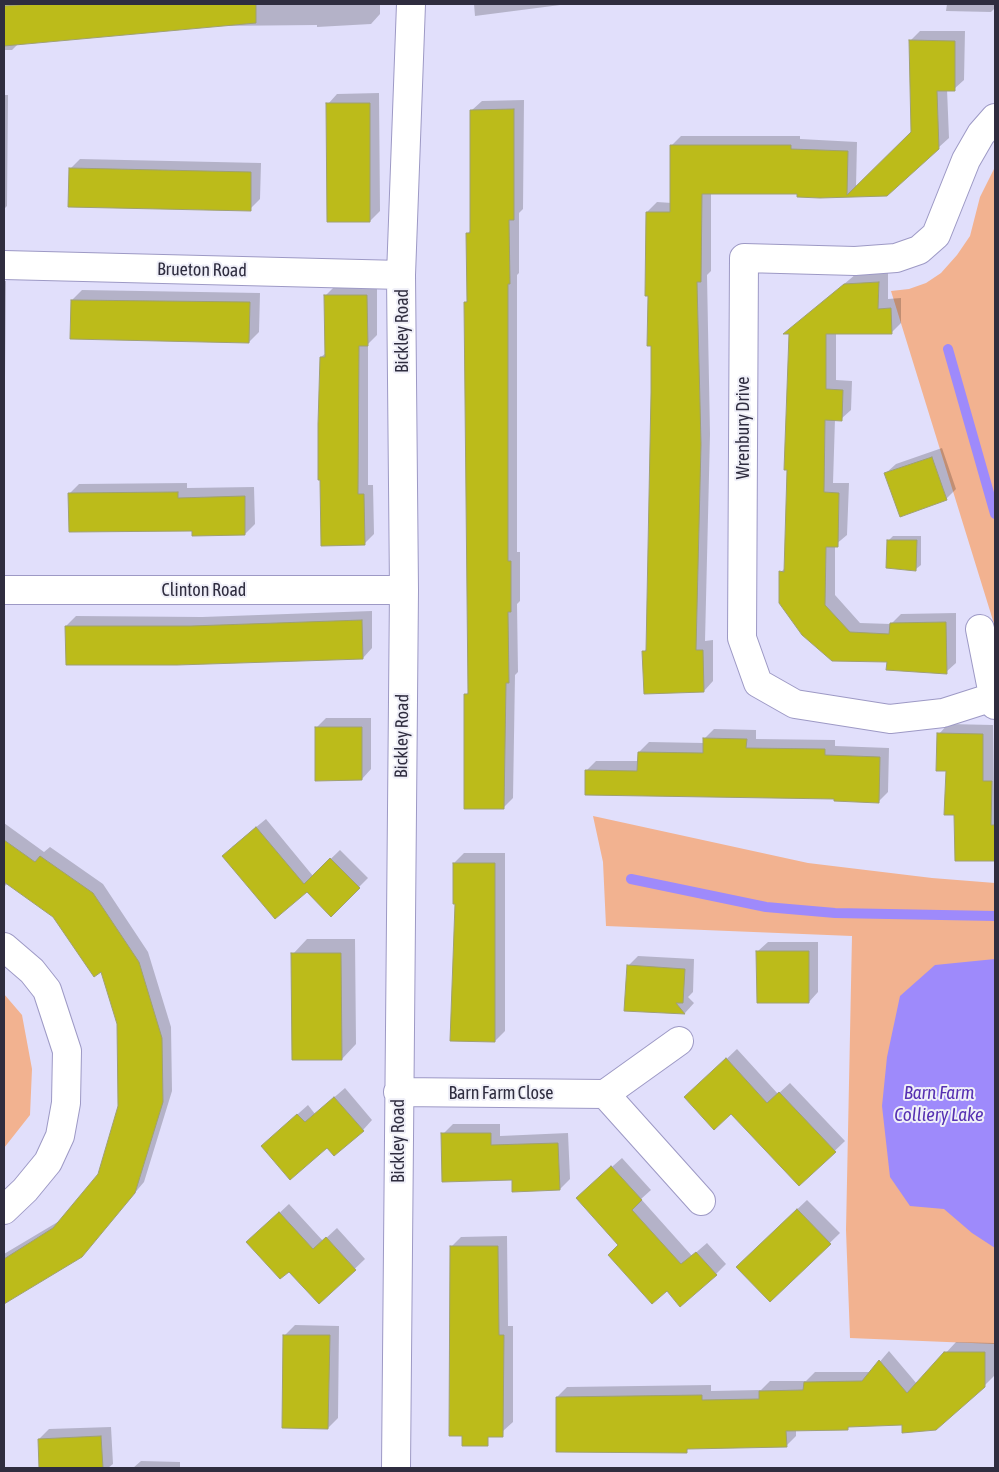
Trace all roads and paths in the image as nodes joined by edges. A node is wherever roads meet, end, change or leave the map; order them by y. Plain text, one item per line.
1 (411, 4) edge
2 (995, 118) edge
3 (4, 265) edge
4 (401, 275) junction
5 (4, 590) edge
6 (404, 590) junction
7 (980, 629) dead end
8 (994, 701) edge
9 (4, 947) edge
10 (679, 1041) dead end
11 (398, 1092) junction
12 (605, 1094) junction
13 (701, 1200) dead end
14 (4, 1210) edge
15 (396, 1468) edge

1 - 4 street, Bickley Road
2 - 8 street, Wrenbury Drive
3 - 4 street, Brueton Road
4 - 6 street, Bickley Road
5 - 6 street, Clinton Road
6 - 11 street, Bickley Road
7 - 8 street, Wrenbury Drive
9 - 14 street
10 - 12 street
11 - 12 street, Barn Farm Close
11 - 15 street, Bickley Road
12 - 13 street

